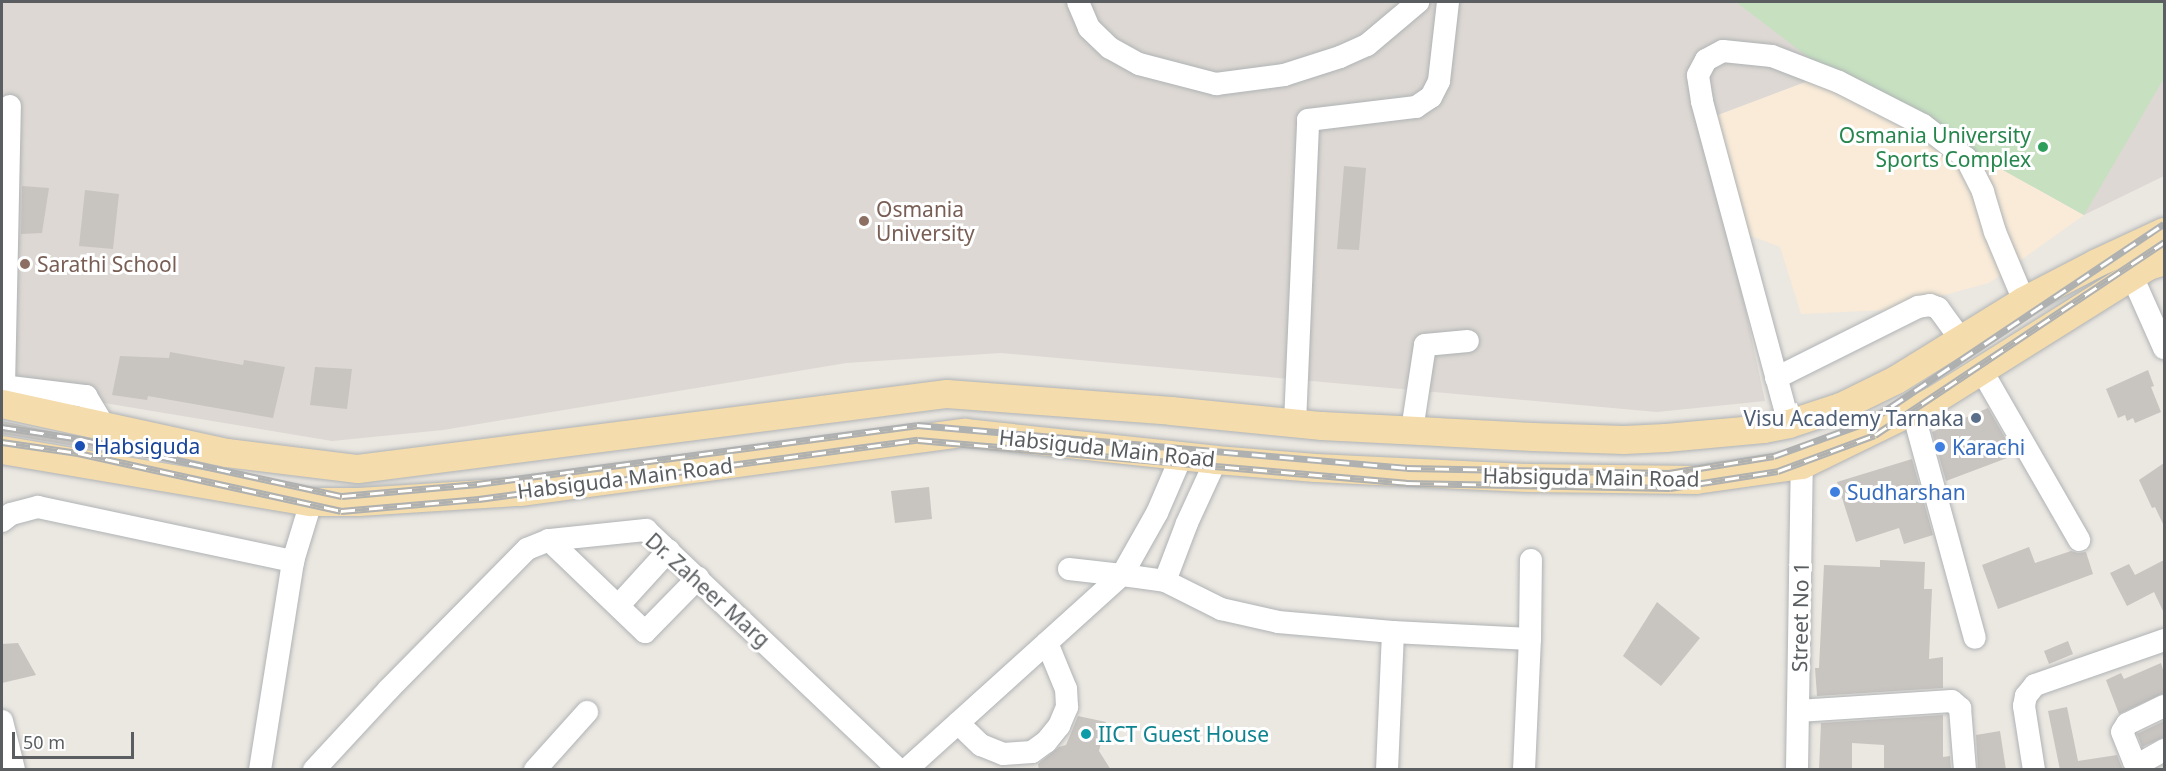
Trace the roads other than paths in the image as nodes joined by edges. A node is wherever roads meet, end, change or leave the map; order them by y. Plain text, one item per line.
1 (1078, 2) edge
2 (1418, 2) edge
3 (1448, 2) edge
4 (10, 106) dead end
5 (2164, 225) edge
6 (2164, 232) edge
7 (2149, 261) edge
8 (2024, 302) junction
9 (1961, 340) junction
10 (1468, 341) dead end
11 (2164, 348) edge
12 (1982, 371) junction
13 (1776, 378) junction
14 (2, 392) edge
15 (918, 398) junction
16 (1913, 411) junction
17 (1295, 423) junction
18 (1789, 424) junction
19 (1412, 430) junction
20 (1533, 437) junction
21 (920, 438) junction
22 (2, 450) edge
23 (1182, 455) junction
24 (1216, 460) junction
25 (1802, 465) junction
26 (1529, 478) junction
27 (311, 502) junction
28 (2, 521) edge
29 (549, 540) junction
30 (2079, 540) dead end
31 (669, 550) junction
32 (1531, 560) dead end
33 (293, 561) junction
34 (1069, 569) dead end
35 (1122, 575) junction
36 (698, 578) junction
37 (1165, 581) junction
38 (619, 605) junction
39 (1393, 632) junction
40 (1975, 638) dead end
41 (1530, 639) junction
42 (2164, 641) edge
43 (1047, 643) junction
44 (2164, 706) edge
45 (1798, 711) junction
46 (587, 712) dead end
47 (2, 721) edge
48 (958, 723) junction
49 (2164, 750) edge
50 (14, 770) edge
51 (260, 770) edge
52 (314, 770) edge
53 (535, 770) edge
54 (899, 770) edge
55 (906, 770) edge
56 (1387, 770) edge
57 (1524, 770) edge
58 (1797, 770) edge
59 (1965, 770) edge
60 (2034, 770) edge

1 - 2 street
3 - 17 street
4 - 14 street
5 - 7 main road
6 - 7 main road
7 - 8 main road, Habsiguda Main Road
7 - 11 street
7 - 12 main road, Habsiguda Main Road
8 - 9 main road, Habsiguda Main Road
8 - 13 street
9 - 13 street
9 - 18 main road, Habsiguda Main Road
10 - 19 street
12 - 16 main road, Habsiguda Main Road
12 - 30 street
13 - 18 street
14 - 15 main road, Habsiguda Main Road
15 - 17 main road, Habsiguda Main Road
15 - 21 main road
16 - 25 main road, Habsiguda Main Road
16 - 40 street
17 - 19 main road, Habsiguda Main Road
18 - 20 main road, Habsiguda Main Road
19 - 20 main road, Habsiguda Main Road
20 - 26 main road
21 - 23 main road, Habsiguda Main Road
21 - 27 main road, Habsiguda Main Road
22 - 27 main road, Habsiguda Main Road
23 - 24 main road, Habsiguda Main Road
23 - 35 street
24 - 26 main road, Habsiguda Main Road
24 - 37 street
25 - 26 main road, Habsiguda Main Road
25 - 45 street, Street No 1
27 - 33 street
28 - 33 street
29 - 31 street, Dr. Zaheer Marg
29 - 38 street
29 - 52 street, Dr. Zaheer Marg
31 - 36 street, Dr. Zaheer Marg
31 - 38 street
32 - 41 street
33 - 51 street
34 - 35 street
35 - 37 street
35 - 43 street
36 - 38 street
36 - 54 street, Dr. Zaheer Marg
37 - 39 street
39 - 41 street
39 - 56 street
41 - 57 street
42 - 60 street
43 - 48 street
43 - 48 street
44 - 49 street
45 - 58 street, Street No 1
45 - 59 street
46 - 53 street
47 - 50 street
48 - 55 street

